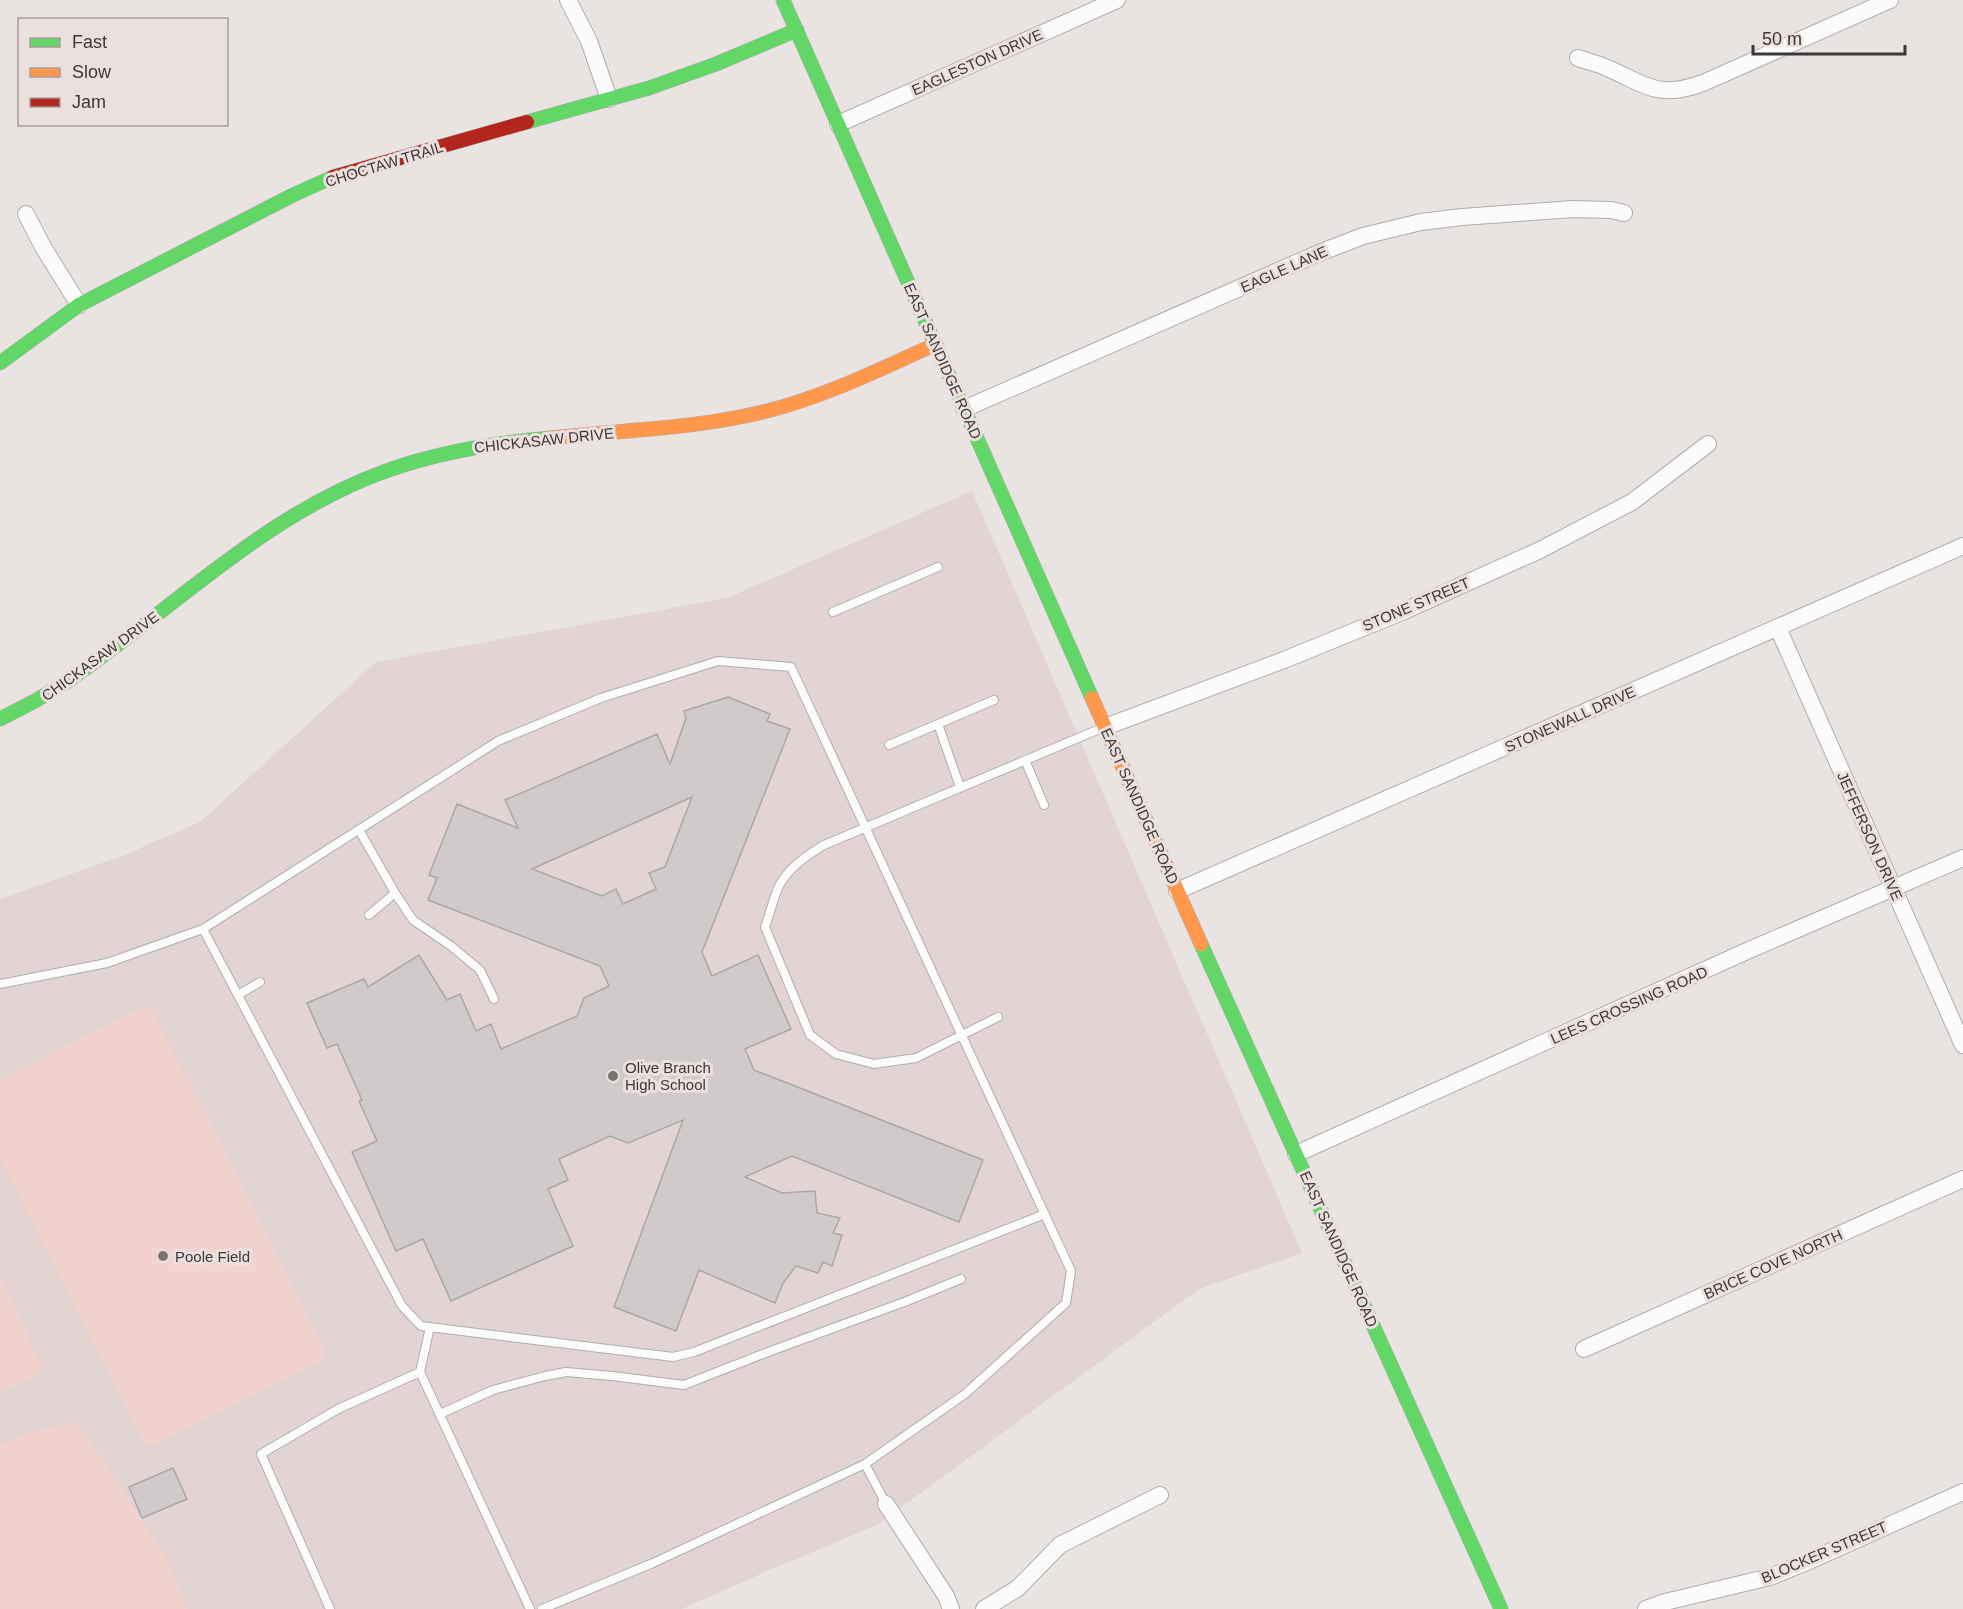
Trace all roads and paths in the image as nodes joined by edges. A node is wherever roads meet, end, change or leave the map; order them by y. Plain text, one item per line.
1 (568, 0) edge
2 (783, 0) edge
3 (1117, 0) edge
4 (1890, 0) edge
5 (797, 30) junction
6 (1578, 58) dead end
7 (609, 99) junction
8 (838, 124) junction
9 (1624, 213) dead end
10 (26, 214) dead end
11 (79, 305) junction
12 (936, 344) junction
13 (0, 363) edge
14 (964, 409) junction
15 (1708, 444) dead end
16 (1963, 546) edge
17 (938, 567) dead end
18 (833, 612) dead end
19 (1778, 628) junction
20 (994, 700) dead end
21 (0, 719) edge
22 (938, 724) junction
23 (1105, 727) junction
24 (889, 745) dead end
25 (1024, 760) junction
26 (960, 787) junction
27 (1044, 805) dead end
28 (866, 827) junction
29 (359, 830) junction
30 (1963, 858) edge
31 (1893, 889) junction
32 (1177, 891) junction
33 (395, 894) junction
34 (369, 915) dead end
35 (203, 929) junction
36 (260, 982) dead end
37 (0, 984) edge
38 (238, 995) junction
39 (495, 999) dead end
40 (998, 1017) dead end
41 (962, 1034) junction
42 (1963, 1045) edge
43 (1296, 1154) junction
44 (1963, 1179) edge
45 (1045, 1214) junction
46 (961, 1279) dead end
47 (430, 1327) junction
48 (1584, 1349) dead end
49 (420, 1372) junction
50 (440, 1414) junction
51 (865, 1464) junction
52 (1963, 1492) edge
53 (1160, 1495) dead end
54 (886, 1504) joint
55 (330, 1609) edge
56 (530, 1609) edge
57 (542, 1609) edge
58 (951, 1609) edge
59 (984, 1609) edge
60 (1501, 1609) edge
61 (1646, 1609) edge

1 - 7 street
2 - 5 street, EAST SANDIDGE ROAD
3 - 8 street, EAGLESTON DRIVE
4 - 6 street
5 - 7 street, CHOCTAW TRAIL
5 - 8 street, EAST SANDIDGE ROAD
7 - 11 street, CHOCTAW TRAIL
8 - 12 street, EAST SANDIDGE ROAD
9 - 14 street, EAGLE LANE
10 - 11 street
11 - 13 street, CHOCTAW TRAIL
12 - 14 street, EAST SANDIDGE ROAD
12 - 21 street, CHICKASAW DRIVE
14 - 23 street, EAST SANDIDGE ROAD
15 - 23 street, STONE STREET
16 - 19 street, STONEWALL DRIVE
17 - 18 lane
19 - 31 street, JEFFERSON DRIVE
19 - 32 street, STONEWALL DRIVE
20 - 22 lane
22 - 24 lane
22 - 26 lane
23 - 25 lane
23 - 32 street, EAST SANDIDGE ROAD
25 - 26 lane
25 - 27 lane
26 - 28 lane
28 - 29 lane
28 - 41 lane
28 - 41 lane
29 - 33 lane
29 - 35 lane
30 - 31 street, LEES CROSSING ROAD
31 - 42 street, JEFFERSON DRIVE
31 - 43 street, LEES CROSSING ROAD
32 - 43 street, EAST SANDIDGE ROAD
33 - 34 lane
33 - 39 lane
35 - 37 lane
35 - 38 lane
36 - 38 lane
38 - 47 lane
40 - 41 lane
41 - 45 lane
43 - 60 street, EAST SANDIDGE ROAD
44 - 48 street, BRICE COVE NORTH
45 - 47 lane
45 - 51 lane
46 - 50 lane
47 - 49 lane
49 - 50 lane
49 - 55 lane
50 - 56 lane
51 - 54 lane
51 - 57 lane
52 - 61 street, BLOCKER STREET
53 - 59 street
54 - 58 street

